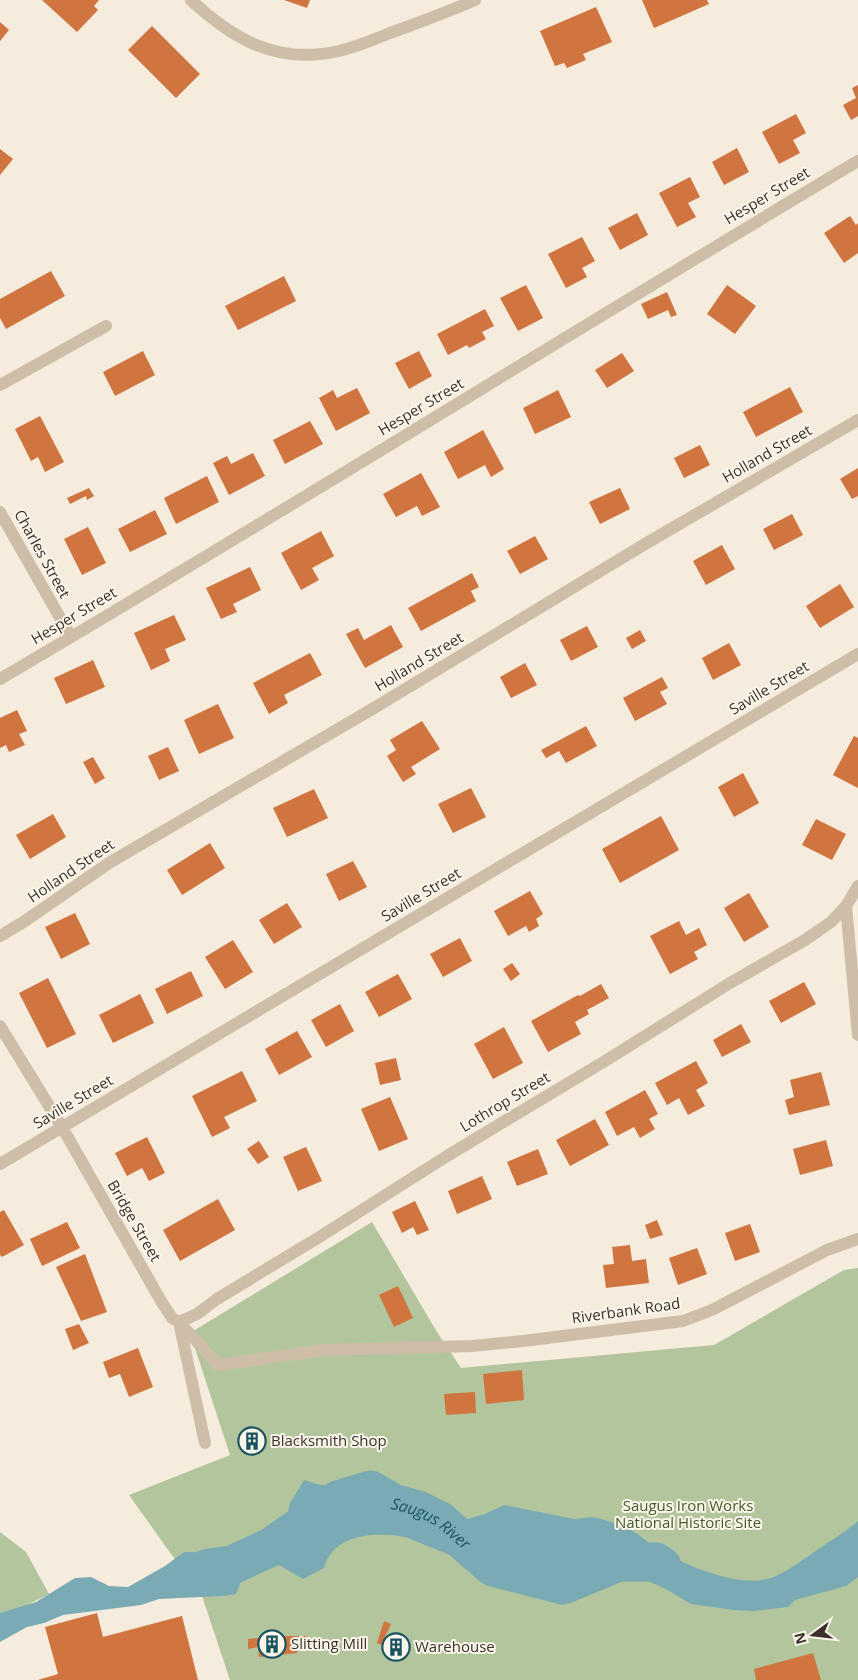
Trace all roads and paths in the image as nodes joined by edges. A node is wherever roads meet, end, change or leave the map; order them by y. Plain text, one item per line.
1 (191, 0) edge
2 (475, 0) edge
3 (858, 161) edge
4 (106, 326) dead end
5 (0, 384) edge
6 (858, 420) edge
7 (0, 512) edge
8 (71, 637) junction
9 (858, 654) edge
10 (0, 678) edge
11 (858, 886) edge
12 (846, 906) junction
13 (0, 936) edge
14 (0, 1026) edge
15 (858, 1035) edge
16 (62, 1127) junction
17 (0, 1164) edge
18 (858, 1239) edge
19 (178, 1322) junction
20 (205, 1443) dead end

1 - 2 street
3 - 8 street, Hesper Street
4 - 5 street
6 - 13 street, Holland Street
7 - 8 street, Charles Street
8 - 10 street, Hesper Street
9 - 16 street, Saville Street
11 - 12 street
12 - 15 street
12 - 19 street, Lothrop Street
14 - 16 street, Bridge Street
16 - 17 street, Saville Street
16 - 19 street, Bridge Street
18 - 19 street, Riverbank Road
19 - 20 street, Bridge Street

